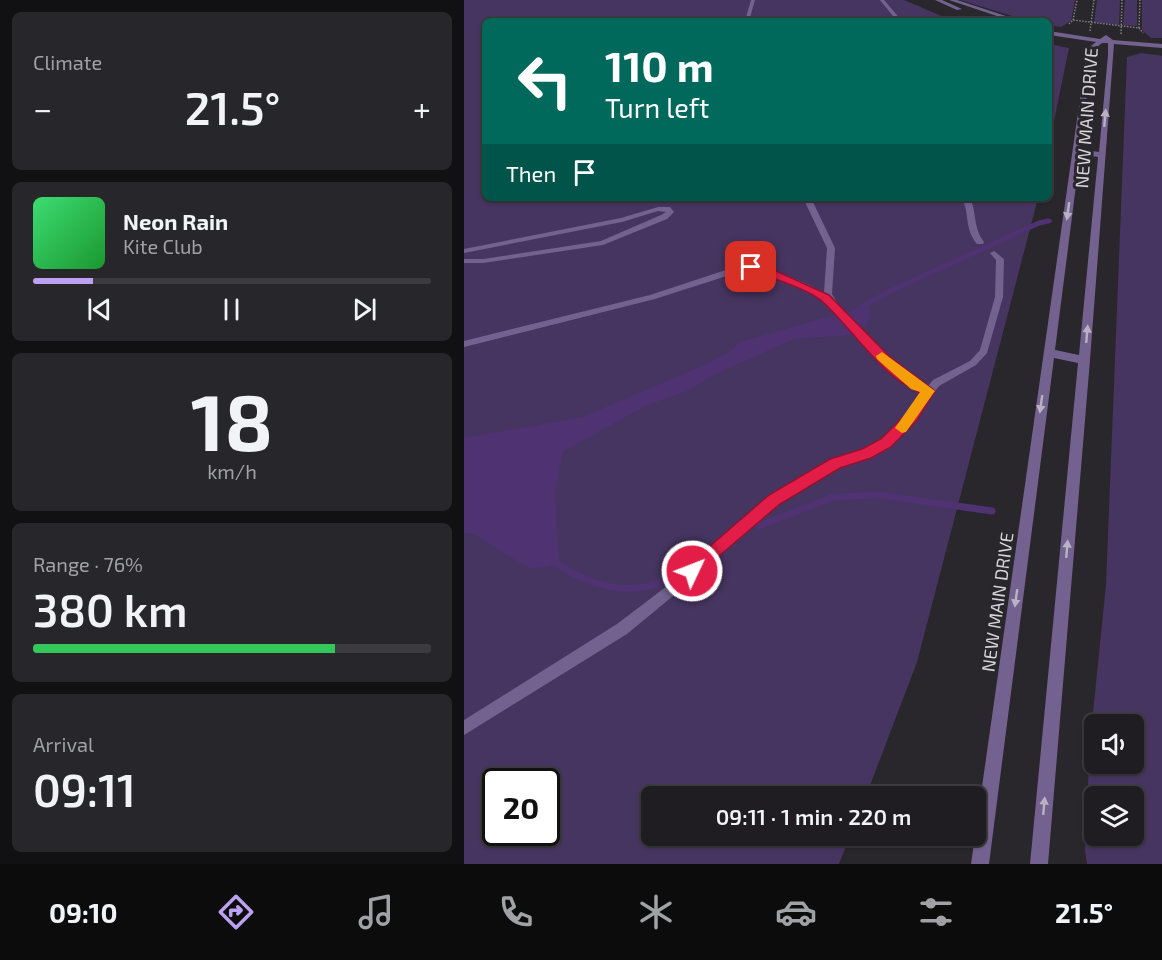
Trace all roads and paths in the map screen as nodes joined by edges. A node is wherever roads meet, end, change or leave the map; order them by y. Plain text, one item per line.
1 (753, 0) edge
2 (882, 0) edge
3 (938, 0) edge
4 (952, 0) edge
5 (1077, 0) edge
6 (1094, 0) edge
7 (1122, 0) edge
8 (1140, 0) edge
9 (748, 18) edge
10 (897, 18) edge
11 (989, 18) edge
12 (1009, 18) edge
13 (1073, 20) dead end
14 (1091, 22) dead end
15 (1121, 26) dead end
16 (1139, 28) dead end
17 (1052, 29) edge
18 (1052, 34) edge
19 (1073, 37) junction
20 (1163, 41) edge
21 (1095, 45) junction
22 (1109, 45) junction
23 (1136, 45) junction
24 (1163, 46) edge
25 (1077, 151) junction
26 (1102, 155) junction
27 (808, 201) edge
28 (967, 201) edge
29 (980, 242) dead end
30 (464, 251) edge
31 (994, 253) dead end
32 (464, 261) edge
33 (835, 306) junction
34 (464, 344) edge
35 (1048, 353) junction
36 (1085, 360) junction
37 (928, 391) junction
38 (464, 728) edge
39 (980, 864) edge
40 (1039, 864) edge

1 - 9 lane
2 - 10 lane
3 - 11 street
4 - 12 street
5 - 13 path
6 - 14 path
7 - 15 path
8 - 16 path
17 - 22 street
18 - 19 street
19 - 21 street
19 - 21 street
20 - 22 street
21 - 22 street, NEW MAIN DRIVE
21 - 25 street, NEW MAIN DRIVE
22 - 23 street
22 - 23 street
26 -> 22 street, NEW MAIN DRIVE
23 - 24 street
25 - 26 street
25 -> 35 street, NEW MAIN DRIVE
36 -> 26 street, NEW MAIN DRIVE
27 - 33 lane
28 - 29 lane
30 - 32 lane
31 - 37 lane
33 - 34 lane
33 - 37 lane
35 - 36 street
35 -> 39 street, NEW MAIN DRIVE
40 -> 36 street, NEW MAIN DRIVE
37 - 38 lane

